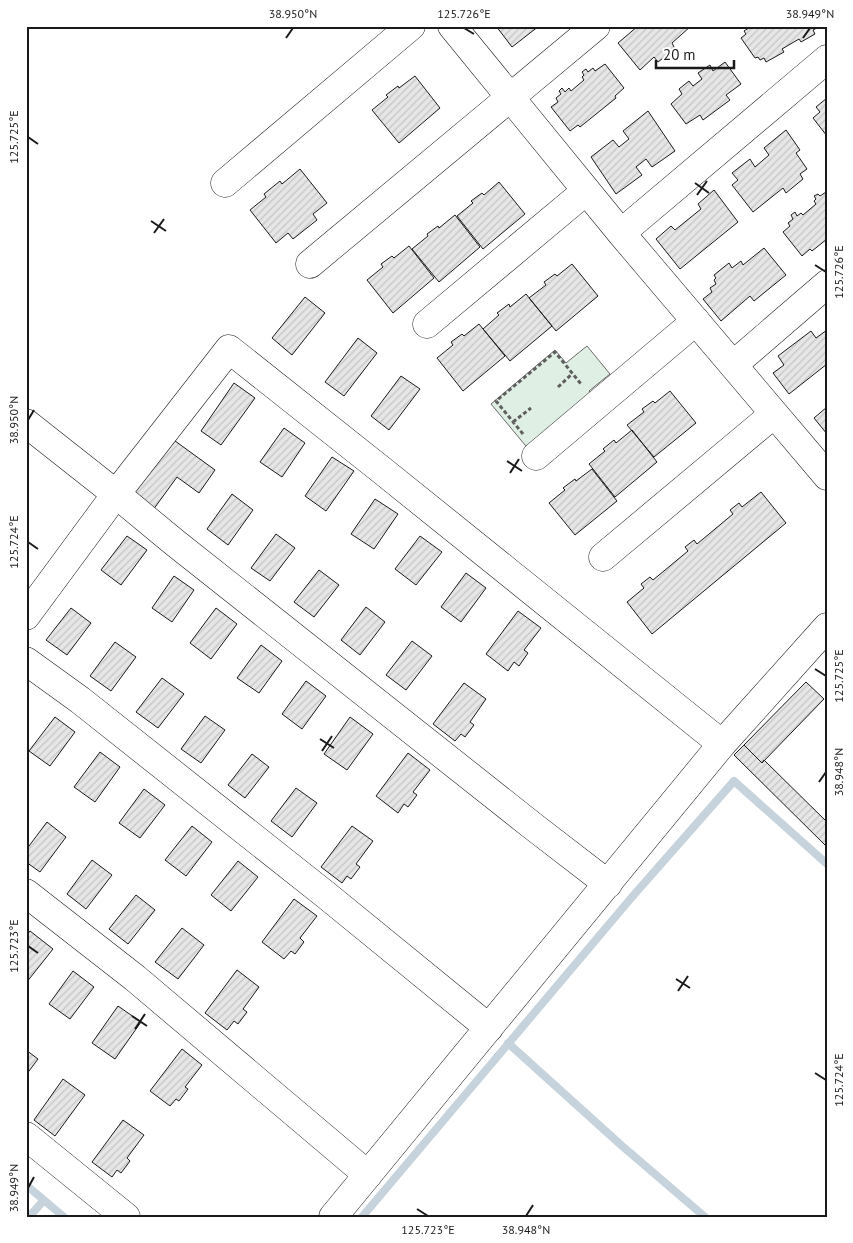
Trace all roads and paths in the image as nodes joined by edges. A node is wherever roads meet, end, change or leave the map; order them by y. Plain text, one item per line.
1 (411, 26) edge
2 (452, 26) edge
3 (596, 26) edge
4 (827, 59) edge
5 (225, 184) dead end
6 (586, 191) junction
7 (621, 233) junction
8 (310, 264) dead end
9 (827, 284) edge
10 (696, 321) junction
11 (427, 324) dead end
12 (733, 365) junction
13 (573, 374) junction
14 (558, 387) dead end
15 (598, 404) junction
16 (531, 408) dead end
17 (774, 414) junction
18 (26, 422) edge
19 (513, 422) junction
20 (538, 455) joint
21 (827, 476) edge
22 (116, 494) junction
23 (603, 557) dead end
24 (26, 616) edge
25 (827, 627) edge
26 (26, 661) edge
27 (722, 744) junction
28 (608, 884) junction
29 (26, 893) edge
30 (489, 1028) junction
31 (26, 1136) edge
32 (368, 1175) junction
33 (126, 1217) edge
34 (333, 1217) edge

1 - 5 street
2 - 6 street
3 - 8 street
4 - 7 street
6 - 7 street
6 - 11 street
7 - 10 street
9 - 12 street
10 - 12 street
10 - 15 street
12 - 17 street
13 - 14 path
13 - 15 path
13 - 19 path
15 - 20 street
16 - 19 path
17 - 21 street
17 - 23 street
18 - 22 street
19 - 20 path
22 - 24 street
22 - 27 street
22 - 28 street
25 - 27 street
26 - 30 street
27 - 28 street
28 - 30 street
29 - 32 street
30 - 32 street
31 - 33 street
32 - 34 street

